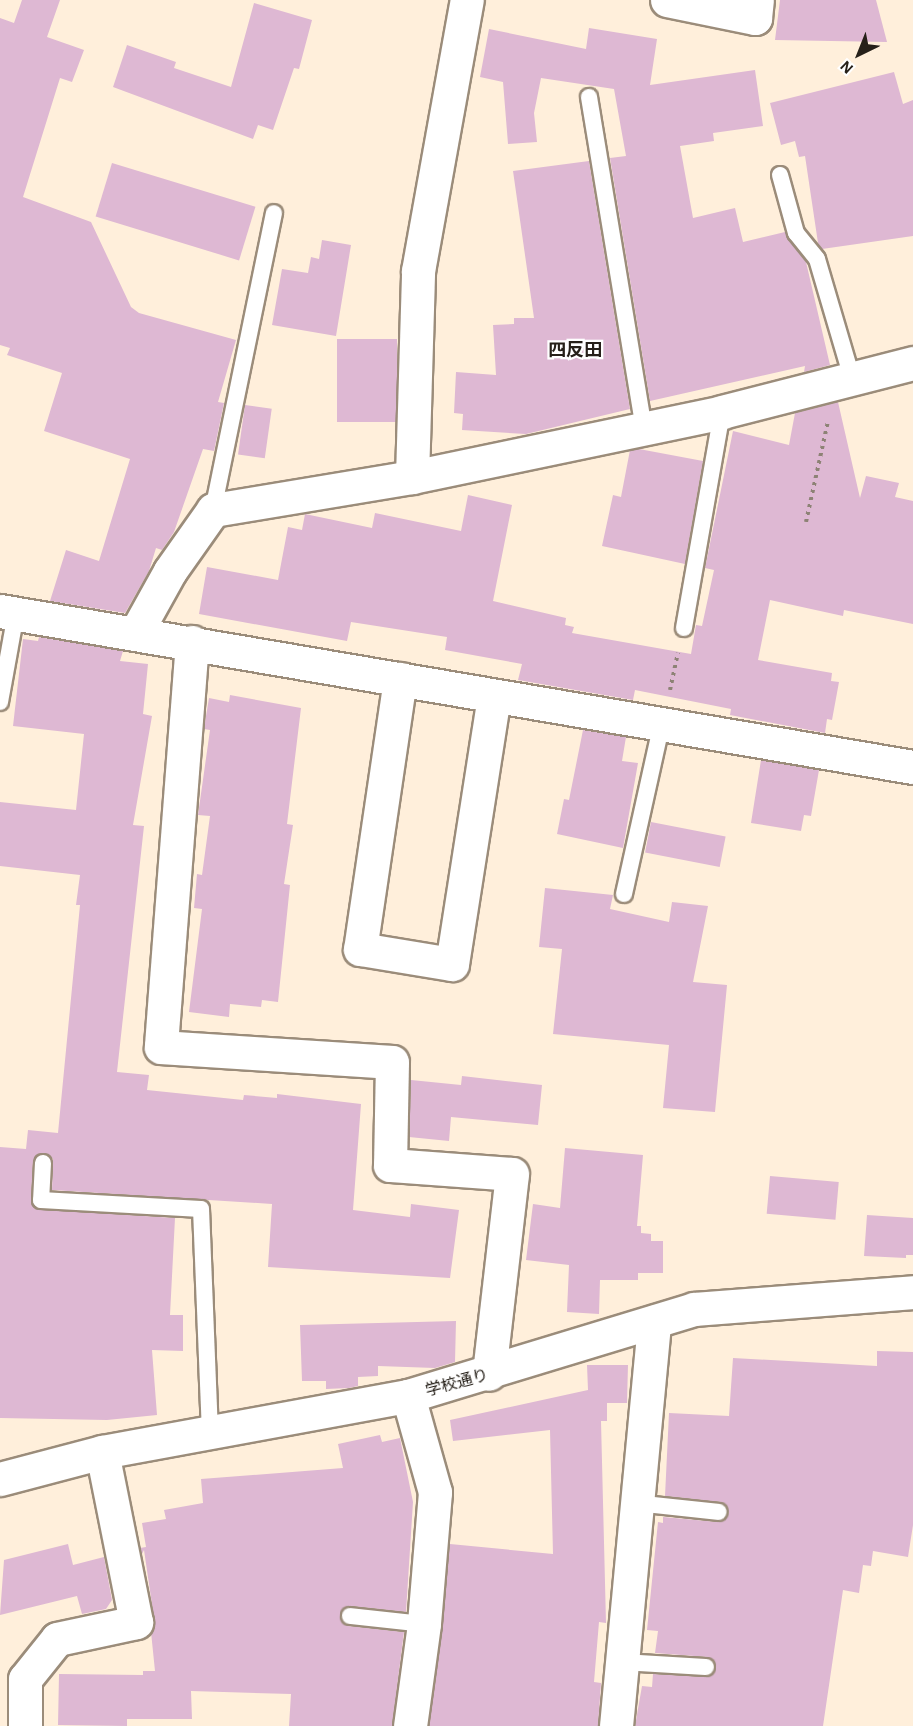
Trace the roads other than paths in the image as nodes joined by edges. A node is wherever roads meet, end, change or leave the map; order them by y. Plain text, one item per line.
1 (468, 0) edge
2 (667, 0) edge
3 (757, 0) edge
4 (589, 97) dead end
5 (780, 176) dead end
6 (274, 213) dead end
7 (913, 363) edge
8 (844, 380) junction
9 (722, 412) junction
10 (644, 428) junction
11 (412, 477) junction
12 (213, 510) junction
13 (8, 612) edge
14 (684, 628) road end
15 (135, 634) junction
16 (192, 642) junction
17 (400, 679) junction
18 (494, 696) junction
19 (0, 702) edge
20 (662, 722) junction
21 (913, 767) edge
22 (624, 894) dead end
23 (44, 1164) dead end
24 (913, 1292) edge
25 (654, 1322) junction
26 (489, 1374) junction
27 (408, 1396) junction
28 (210, 1431) junction
29 (102, 1452) junction
30 (0, 1479) edge
31 (635, 1503) junction
32 (719, 1512) dead end
33 (350, 1616) dead end
34 (424, 1624) junction
35 (622, 1662) junction
36 (706, 1667) dead end
37 (25, 1726) edge
38 (410, 1726) edge
39 (616, 1726) edge

1 - 11 street
2 - 3 street
4 - 10 lane
5 - 8 lane
6 - 12 lane
7 - 8 street
8 - 9 street
9 - 10 street
9 - 14 lane
10 - 11 street
11 - 12 street
12 - 15 street
13 - 15 street
13 - 19 lane
15 - 16 street
16 - 17 street
16 - 26 street
17 - 18 street
17 - 18 street
18 - 20 street
20 - 21 street
20 - 22 lane
23 - 28 lane
24 - 25 street, 学校通り
25 - 26 street, 学校通り
25 - 31 street
26 - 27 street, 学校通り
27 - 28 street, 学校通り
27 - 34 street
28 - 29 street, 学校通り
29 - 30 street, 学校通り
29 - 37 street
31 - 32 lane
31 - 35 street
33 - 34 lane
34 - 38 street
35 - 36 lane
35 - 39 street

